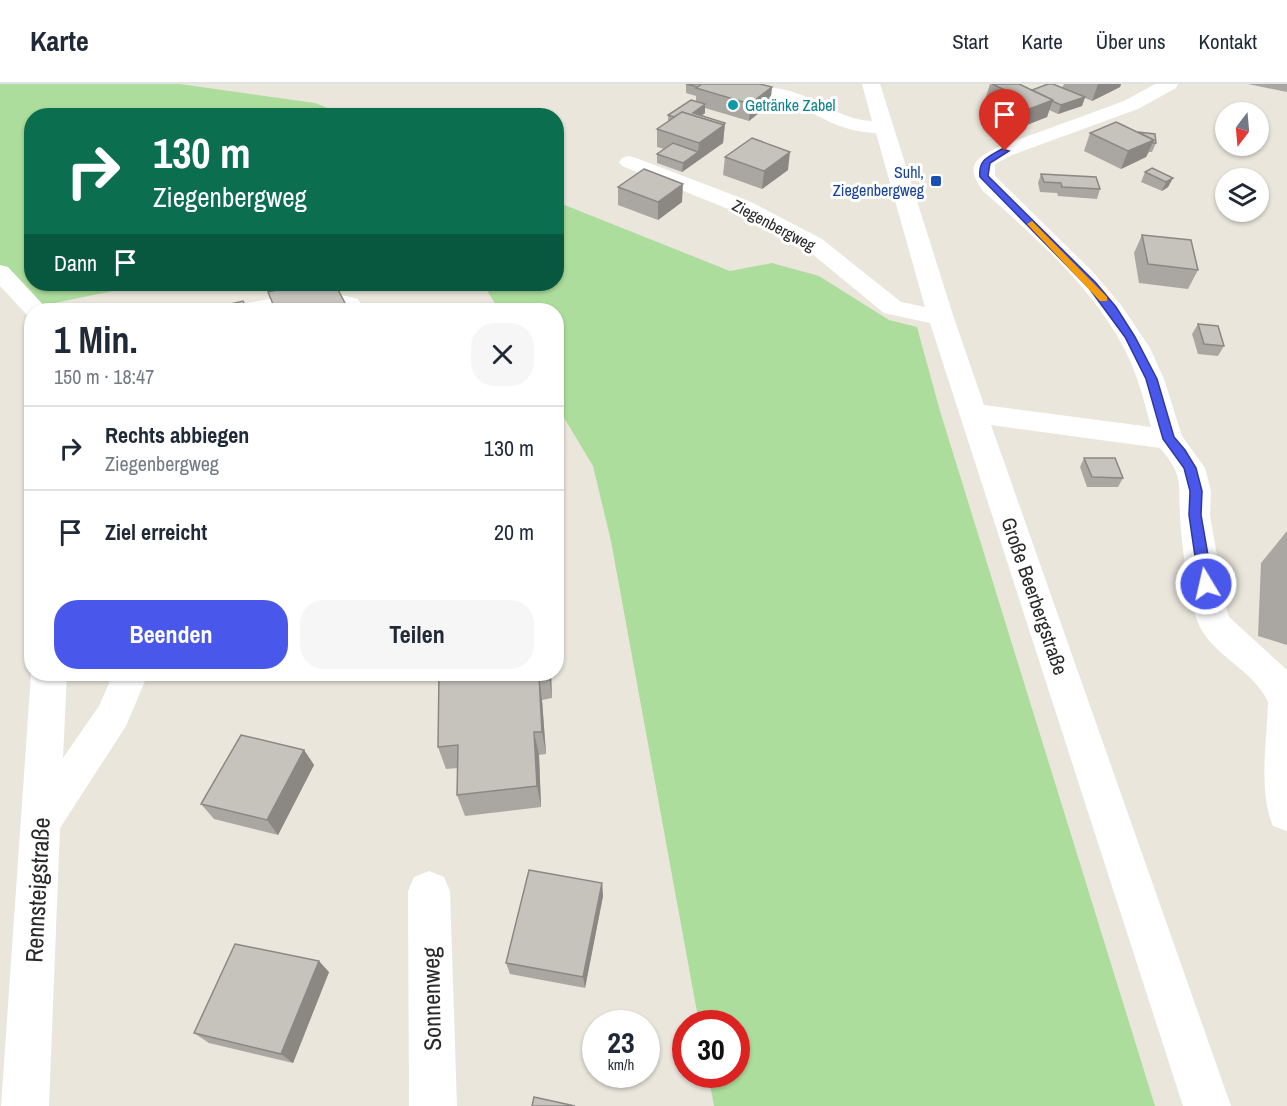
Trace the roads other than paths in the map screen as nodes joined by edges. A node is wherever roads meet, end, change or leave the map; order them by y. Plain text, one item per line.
1 (738, 84) edge
2 (871, 84) edge
3 (1169, 84) edge
4 (883, 127) junction
5 (629, 162) dead end
6 (4, 283) edge
7 (28, 303) edge
8 (277, 303) edge
9 (349, 303) dead end
10 (941, 318) junction
11 (974, 413) junction
12 (1168, 439) junction
13 (49, 681) edge
14 (127, 681) edge
15 (1287, 813) edge
16 (40, 825) junction
17 (429, 891) dead end
18 (25, 1106) edge
19 (433, 1106) edge
20 (1208, 1106) edge

1 - 4 street
2 - 4 street, Große Beerbergstraße
3 - 12 street
4 - 10 street, Große Beerbergstraße
5 - 10 street, Ziegenbergweg
6 - 7 street
8 - 9 street
10 - 11 street, Große Beerbergstraße
11 - 12 street
11 - 20 street, Große Beerbergstraße
12 - 15 street
13 - 16 street, Rennsteigstraße
14 - 16 street
16 - 18 street, Rennsteigstraße
17 - 19 street, Sonnenweg

